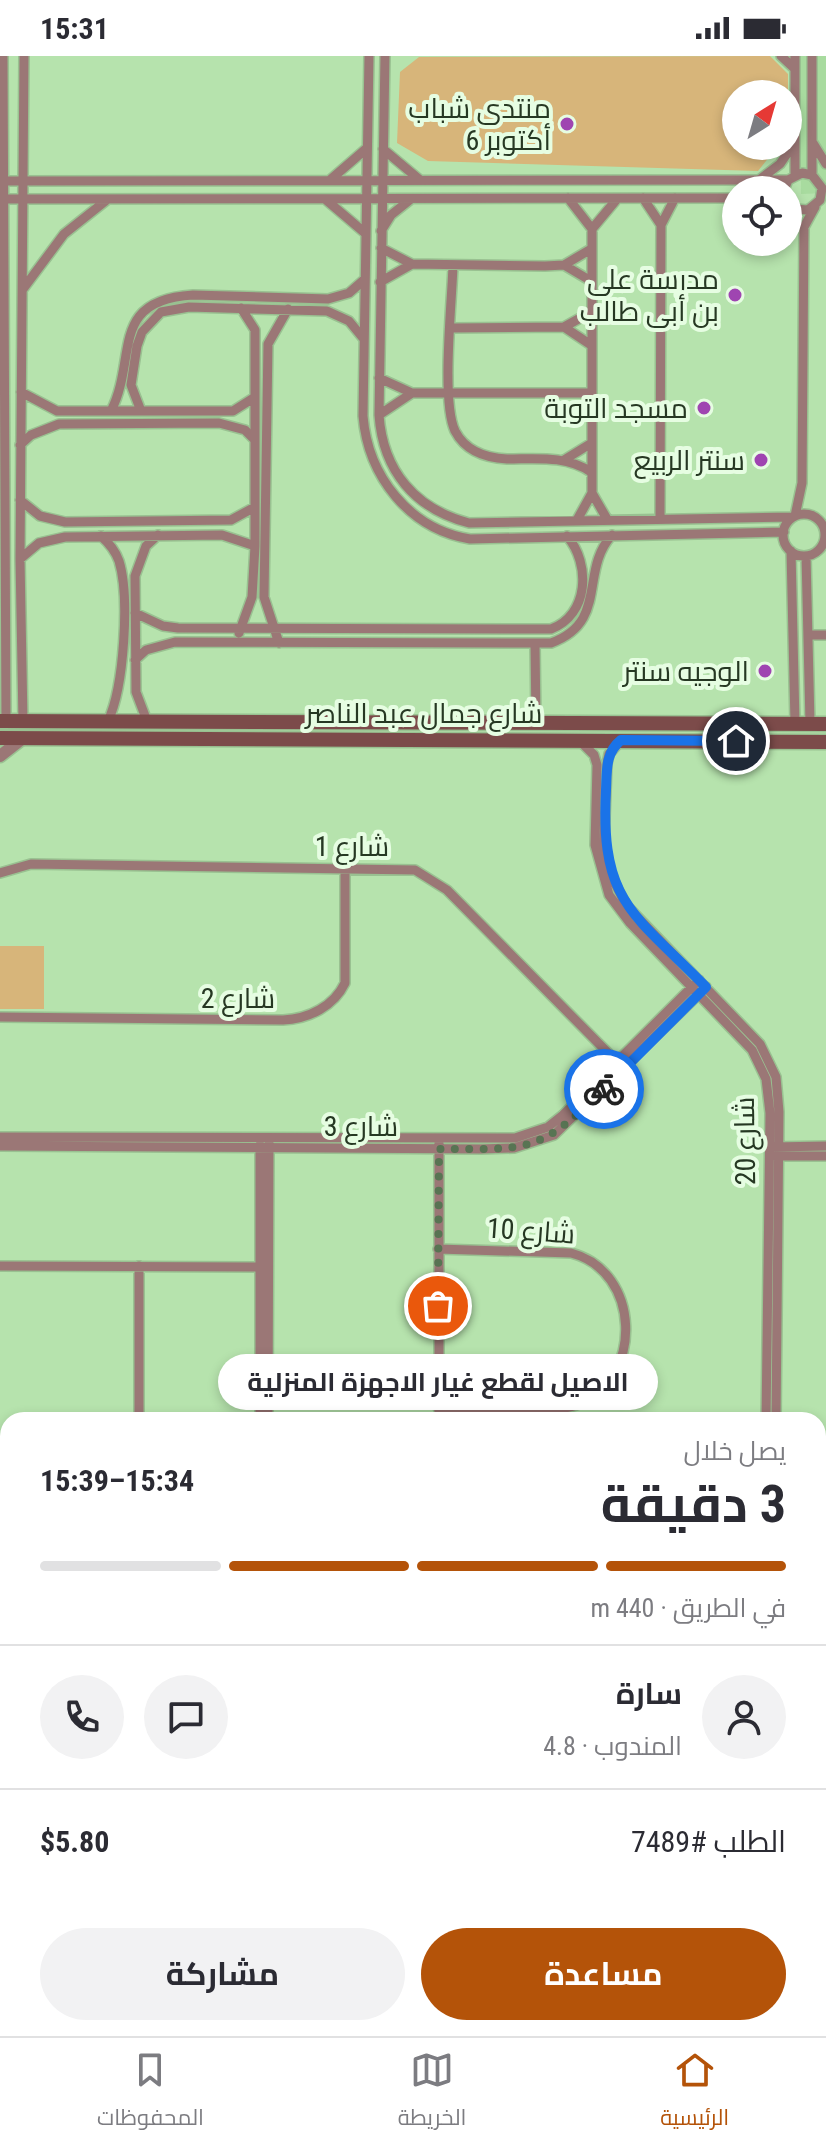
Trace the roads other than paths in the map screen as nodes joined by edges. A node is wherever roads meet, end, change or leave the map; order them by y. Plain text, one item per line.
1 (3, 56) edge
2 (24, 56) edge
3 (385, 56) edge
4 (395, 56) edge
5 (781, 56) edge
6 (795, 56) edge
7 (812, 56) edge
8 (367, 58) edge
9 (385, 67) junction
10 (795, 69) junction
11 (795, 80) edge
12 (812, 142) junction
13 (367, 148) junction
14 (383, 149) junction
15 (783, 160) edge
16 (826, 164) edge
17 (764, 176) edge
18 (330, 180) junction
19 (366, 180) junction
20 (381, 180) junction
21 (420, 180) junction
22 (722, 180) edge
23 (819, 180) edge
24 (1, 181) edge
25 (22, 181) junction
26 (109, 198) junction
27 (322, 198) junction
28 (366, 198) junction
29 (381, 198) junction
30 (568, 198) junction
31 (643, 198) junction
32 (675, 198) junction
33 (722, 198) edge
34 (1, 199) edge
35 (22, 199) junction
36 (411, 199) junction
37 (617, 199) junction
38 (820, 203) edge
39 (802, 224) edge
40 (661, 225) junction
41 (804, 227) junction
42 (592, 229) junction
43 (381, 231) junction
44 (365, 233) junction
45 (381, 248) junction
46 (591, 249) junction
47 (412, 264) junction
48 (453, 265) junction
49 (564, 265) junction
50 (365, 279) junction
51 (591, 281) junction
52 (380, 282) junction
53 (22, 292) junction
54 (328, 299) junction
55 (241, 308) junction
56 (288, 309) junction
57 (327, 311) junction
58 (591, 312) junction
59 (564, 327) junction
60 (452, 328) junction
61 (364, 339) junction
62 (256, 343) junction
63 (268, 344) junction
64 (591, 345) junction
65 (121, 374) junction
66 (132, 376) junction
67 (379, 378) junction
68 (21, 392) junction
69 (412, 393) junction
70 (590, 393) junction
71 (449, 394) junction
72 (255, 397) junction
73 (57, 411) junction
74 (111, 411) junction
75 (141, 411) junction
76 (220, 412) junction
77 (379, 415) junction
78 (219, 423) junction
79 (59, 424) junction
80 (255, 440) junction
81 (590, 444) junction
82 (20, 445) junction
83 (564, 460) junction
84 (591, 472) junction
85 (802, 483) junction
86 (592, 493) junction
87 (20, 500) junction
88 (255, 507) junction
89 (794, 517) junction
90 (818, 517) edge
91 (660, 518) junction
92 (607, 519) junction
93 (221, 520) junction
94 (577, 520) junction
95 (65, 522) junction
96 (784, 532) junction
97 (826, 532) edge
98 (158, 535) junction
99 (222, 535) junction
100 (612, 535) junction
101 (101, 536) junction
102 (567, 536) junction
103 (65, 537) junction
104 (255, 546) junction
105 (791, 551) junction
106 (806, 556) junction
107 (20, 559) junction
108 (122, 576) junction
109 (135, 576) junction
110 (582, 582) junction
111 (594, 584) junction
112 (252, 597) junction
113 (264, 597) junction
114 (135, 613) junction
115 (240, 628) junction
116 (273, 628) junction
117 (808, 635) junction
118 (826, 635) edge
119 (235, 642) junction
120 (279, 643) junction
121 (535, 644) junction
122 (135, 664) junction
123 (123, 667) junction
124 (3, 721) edge
125 (23, 721) junction
126 (108, 721) junction
127 (147, 721) junction
128 (402, 722) junction
129 (536, 722) junction
130 (365, 723) junction
131 (795, 723) junction
132 (810, 723) junction
133 (826, 724) edge
134 (0, 738) edge
135 (23, 738) junction
136 (367, 740) junction
137 (401, 740) junction
138 (577, 740) junction
139 (621, 740) junction
140 (826, 742) edge
141 (0, 756) edge
142 (345, 867) junction
143 (0, 873) edge
144 (699, 986) junction
145 (0, 1017) edge
146 (620, 1065) junction
147 (0, 1137) edge
148 (264, 1143) junction
149 (439, 1145) junction
150 (0, 1146) edge
151 (826, 1146) edge
152 (774, 1152) junction
153 (826, 1156) edge
154 (438, 1249) junction
155 (0, 1266) edge
156 (139, 1266) junction
157 (265, 1267) junction
158 (438, 1408) junction
159 (139, 1412) edge
160 (260, 1412) edge
161 (268, 1412) edge
162 (438, 1412) edge
163 (766, 1412) edge
164 (776, 1412) edge

1 - 24 street
2 - 25 street
3 - 9 street
4 - 9 street
5 - 10 street
6 - 10 street
7 - 12 street
8 - 13 street
9 - 14 street
10 - 11 street
12 - 16 street
12 - 23 street
13 - 18 street
13 - 19 street
14 - 20 street
14 - 21 street
15 - 17 street
18 - 19 street
18 - 25 street
19 - 20 street
19 - 28 street
20 - 21 street
20 - 29 street
21 - 22 street
23 - 38 street
24 - 25 street
24 - 34 street
25 - 35 street
26 - 27 street
26 - 35 street
26 - 53 street
27 - 28 street
27 - 44 street
28 - 29 street
28 - 44 street
29 - 36 street
29 - 43 street
30 - 36 street
30 - 37 street
30 - 42 street
31 - 32 street
31 - 37 street
31 - 40 street
32 - 33 street
32 - 40 street
34 - 35 street
34 - 124 street
35 - 53 street
36 - 43 street
37 - 42 street
38 - 41 street
39 - 41 street
40 - 91 street
41 - 85 street
42 - 46 street
43 - 45 street
44 - 50 street
45 - 47 street
45 - 52 street
46 - 49 street
46 - 51 street
47 - 48 street
47 - 52 street
48 - 49 street
48 - 60 street
49 - 51 street
50 - 54 street
50 - 61 street
51 - 58 street
52 - 67 street
53 - 68 street
54 - 57 street
54 - 65 street
55 - 56 street
55 - 62 street
55 - 66 street
56 - 57 street
56 - 63 street
57 - 61 street
58 - 59 street
58 - 64 street
59 - 60 street
59 - 64 street
60 - 71 street
61 - 102 street
62 - 63 street
62 - 72 street
63 - 113 street
64 - 70 street
65 - 66 street
65 - 74 street
66 - 75 street
67 - 69 street
67 - 77 street
68 - 73 street
68 - 82 street
69 - 71 street
69 - 77 street
70 - 71 street
70 - 81 street
71 - 83 street
72 - 76 street
72 - 80 street
73 - 74 street
73 - 79 street
74 - 75 street
75 - 76 street
76 - 78 street
77 - 94 street
78 - 79 street
78 - 80 street
79 - 82 street
80 - 88 street
81 - 83 street
81 - 84 street
82 - 87 street
83 - 84 street
84 - 86 street
85 - 89 street
85 - 90 street
86 - 92 street
86 - 94 street
87 - 95 street
87 - 107 street
88 - 93 street
88 - 104 street
89 - 90 street
89 - 91 street
89 - 96 street
90 - 97 street
91 - 92 street
92 - 94 street
93 - 95 street
93 - 99 street
95 - 103 street
96 - 100 street
96 - 105 street
97 - 106 street
98 - 99 street
98 - 101 street
98 - 109 street
99 - 104 street
100 - 102 street
100 - 111 street
101 - 103 street
101 - 108 street
102 - 110 street
103 - 107 street
104 - 112 street
105 - 106 street
105 - 131 street
106 - 117 street
107 - 125 street
108 - 109 street
108 - 123 street
109 - 114 street
110 - 111 street
110 - 116 street
111 - 121 street
112 - 113 street
112 - 115 street
113 - 116 street
114 - 115 street
114 - 122 street
115 - 116 street
115 - 119 street
116 - 120 street
117 - 118 street
117 - 132 street
119 - 120 street
119 - 122 street
120 - 121 street
121 - 129 street
122 - 123 street
122 - 127 street
123 - 126 street
124 - 125 main road, شارع جمال عبد الناصر
125 - 126 main road, شارع جمال عبد الناصر
126 - 127 main road, شارع جمال عبد الناصر
127 - 130 main road, شارع جمال عبد الناصر
128 - 129 main road, شارع جمال عبد الناصر
128 - 130 main road, شارع جمال عبد الناصر
128 - 137 main road
129 - 131 main road, شارع جمال عبد الناصر
130 - 136 main road
131 - 132 main road, شارع جمال عبد الناصر
132 - 133 main road, شارع جمال عبد الناصر
134 - 135 main road, شارع جمال عبد الناصر
135 - 136 main road, شارع جمال عبد الناصر
135 - 141 street
136 - 137 main road, شارع جمال عبد الناصر
137 - 138 main road, شارع جمال عبد الناصر
138 - 139 main road, شارع جمال عبد الناصر
138 - 144 street, شارع 20
139 - 140 main road, شارع جمال عبد الناصر
139 - 144 street, شارع 20
142 - 143 street, شارع 1
142 - 145 street, شارع 2
142 - 146 street, شارع 1
144 - 146 street, شارع 3
144 - 152 street, شارع 20
146 - 149 street, شارع 3
147 - 148 street, شارع 3
148 - 149 street, شارع 3
148 - 150 street, شارع 3
148 - 157 street
149 - 154 street
151 - 152 street
152 - 153 street
152 - 163 street, شارع 20
152 - 164 street, شارع 20
154 - 158 street
154 - 158 street, شارع 10
155 - 156 street
156 - 157 street
156 - 159 street
157 - 160 street
157 - 161 street
158 - 162 street

